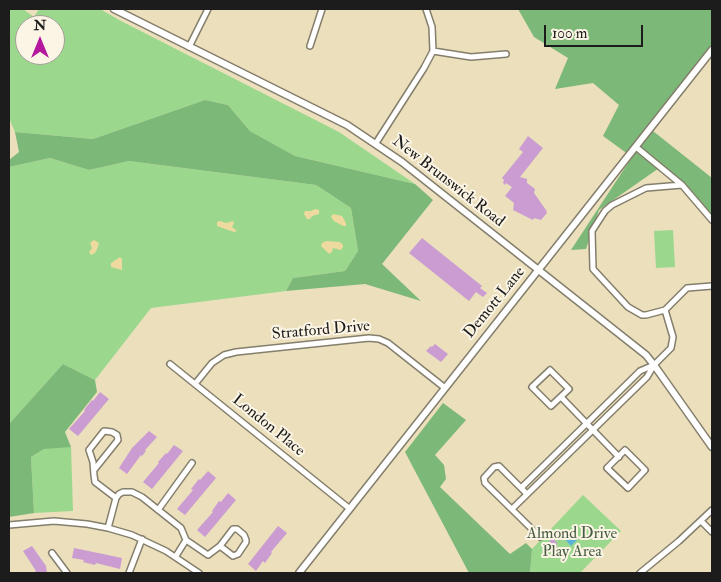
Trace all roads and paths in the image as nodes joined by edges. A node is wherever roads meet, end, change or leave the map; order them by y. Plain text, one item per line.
1 (114, 9) edge
2 (208, 9) edge
3 (322, 9) edge
4 (426, 9) edge
5 (310, 46) dead end
6 (189, 47) junction
7 (433, 51) junction
8 (506, 54) dead end
9 (711, 54) edge
10 (376, 143) junction
11 (636, 147) junction
12 (682, 185) junction
13 (712, 220) edge
14 (539, 270) junction
15 (712, 286) edge
16 (665, 310) junction
17 (170, 364) dead end
18 (654, 365) junction
19 (195, 384) junction
20 (445, 388) junction
21 (561, 396) junction
22 (587, 424) junction
23 (592, 430) junction
24 (710, 437) edge
25 (712, 447) edge
26 (619, 457) junction
27 (192, 463) dead end
28 (94, 470) junction
29 (521, 488) junction
30 (527, 494) junction
31 (116, 498) junction
32 (350, 509) junction
33 (512, 509) junction
34 (158, 510) junction
35 (712, 510) edge
36 (701, 521) junction
37 (9, 524) edge
38 (108, 528) junction
39 (712, 532) edge
40 (540, 537) dead end
41 (142, 539) junction
42 (186, 540) junction
43 (220, 546) junction
44 (52, 553) dead end
45 (176, 556) junction
46 (67, 573) edge
47 (129, 573) edge
48 (199, 573) edge
49 (299, 573) edge
50 (640, 573) edge

1 - 6 street, New Brunswick Road
2 - 6 street
3 - 5 street
4 - 7 street
6 - 10 street, New Brunswick Road
7 - 8 street
7 - 10 street
9 - 11 street, Demott Lane
10 - 14 street, New Brunswick Road
11 - 12 street
11 - 14 street, Demott Lane
12 - 13 street
12 - 16 street
14 - 18 street, New Brunswick Road
14 - 20 street, Demott Lane
15 - 16 street
16 - 18 street
17 - 19 street, London Place
18 - 22 street
18 - 23 street
18 - 24 street, New Brunswick Road
19 - 20 street, Stratford Drive
19 - 32 street, London Place
20 - 32 street, Demott Lane
21 - 21 street
21 - 22 street
22 - 23 street
22 - 29 street
23 - 26 street
23 - 30 street
24 - 25 street, New Brunswick Road
26 - 26 street
27 - 34 street
28 - 28 street
28 - 31 street
29 - 30 street
29 - 33 street
30 - 33 street
31 - 34 street
31 - 38 street
32 - 49 street, Demott Lane
33 - 40 street
34 - 42 street
35 - 36 street
36 - 39 street
36 - 50 street
37 - 38 street
38 - 41 street
41 - 45 street
41 - 47 street
42 - 43 street
42 - 45 street
43 - 43 street
44 - 46 street
45 - 48 street

